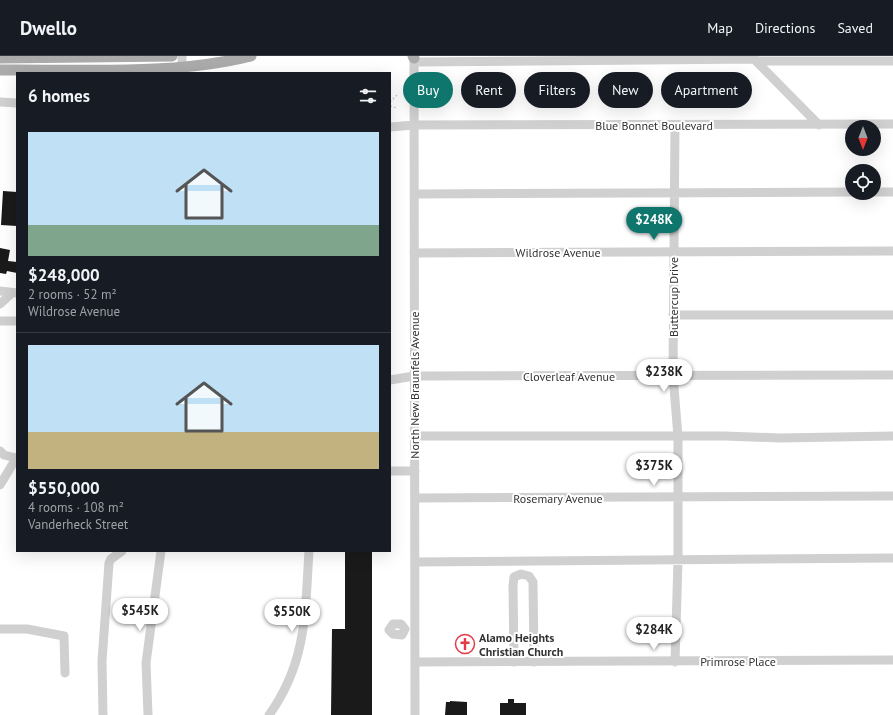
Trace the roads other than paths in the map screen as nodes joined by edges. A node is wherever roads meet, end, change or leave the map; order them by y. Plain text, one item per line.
1 (172, 56) edge
2 (251, 56) edge
3 (0, 58) edge
4 (414, 58) edge
5 (754, 59) edge
6 (893, 61) edge
7 (182, 67) edge
8 (0, 70) edge
9 (0, 102) edge
10 (16, 103) edge
11 (893, 124) edge
12 (675, 125) junction
13 (819, 125) junction
14 (414, 126) junction
15 (391, 128) edge
16 (674, 192) junction
17 (845, 192) edge
18 (881, 192) edge
19 (893, 192) edge
20 (414, 194) junction
21 (893, 251) edge
22 (673, 252) junction
23 (414, 253) junction
24 (0, 291) edge
25 (14, 293) edge
26 (0, 304) edge
27 (673, 315) junction
28 (893, 315) edge
29 (0, 320) edge
30 (16, 321) edge
31 (673, 375) junction
32 (893, 375) edge
33 (414, 376) junction
34 (391, 380) edge
35 (414, 436) junction
36 (893, 436) edge
37 (678, 437) junction
38 (0, 451) edge
39 (16, 458) edge
40 (14, 469) edge
41 (391, 471) edge
42 (415, 471) junction
43 (0, 485) edge
44 (893, 496) edge
45 (415, 498) junction
46 (678, 498) junction
47 (121, 552) edge
48 (161, 552) edge
49 (309, 552) edge
50 (893, 558) edge
51 (678, 560) junction
52 (415, 562) junction
53 (0, 629) edge
54 (893, 660) edge
55 (415, 662) junction
56 (514, 662) junction
57 (534, 662) junction
58 (675, 662) junction
59 (65, 673) dead end
60 (103, 715) edge
61 (141, 715) edge
62 (148, 715) edge
63 (269, 715) edge
64 (415, 715) edge

1 - 3 main road
2 - 7 main road
4 - 5 street
4 - 14 street, North New Braunfels Avenue
5 - 6 street
5 - 13 street
7 - 8 main road
9 - 10 street
11 - 13 street, Blue Bonnet Boulevard
12 - 13 street, Blue Bonnet Boulevard
12 - 14 street, Blue Bonnet Boulevard
12 - 16 street, Buttercup Drive
14 - 15 street, Blue Bonnet Boulevard
14 - 20 street, North New Braunfels Avenue
16 - 17 street
16 - 20 street
16 - 22 street, Buttercup Drive
18 - 19 street
20 - 23 street, North New Braunfels Avenue
21 - 22 street, Wildrose Avenue
22 - 23 street, Wildrose Avenue
22 - 27 street, Buttercup Drive
23 - 33 street, North New Braunfels Avenue
24 - 25 street
25 - 26 street
27 - 28 street
27 - 31 street, Buttercup Drive
29 - 30 street
31 - 32 street, Cloverleaf Avenue
31 - 33 street, Cloverleaf Avenue
31 - 37 street, Buttercup Drive
33 - 34 street, Cloverleaf Avenue
33 - 35 street, North New Braunfels Avenue
35 - 37 street
35 - 42 street, North New Braunfels Avenue
36 - 37 street
37 - 46 street, Buttercup Drive
38 - 39 street
40 - 43 street
41 - 42 street
42 - 45 street, North New Braunfels Avenue
44 - 46 street, Rosemary Avenue
45 - 46 street, Rosemary Avenue
45 - 52 street, North New Braunfels Avenue
46 - 51 street, Buttercup Drive
47 - 60 street
48 - 62 street
49 - 63 street
50 - 51 street
51 - 52 street
51 - 58 street, Buttercup Drive
52 - 55 street, North New Braunfels Avenue
53 - 59 street
54 - 58 street, Primrose Place
55 - 56 street, Primrose Place
55 - 64 street, North New Braunfels Avenue
56 - 57 street, Primrose Place
56 - 57 street
57 - 58 street, Primrose Place
61 - 62 street

